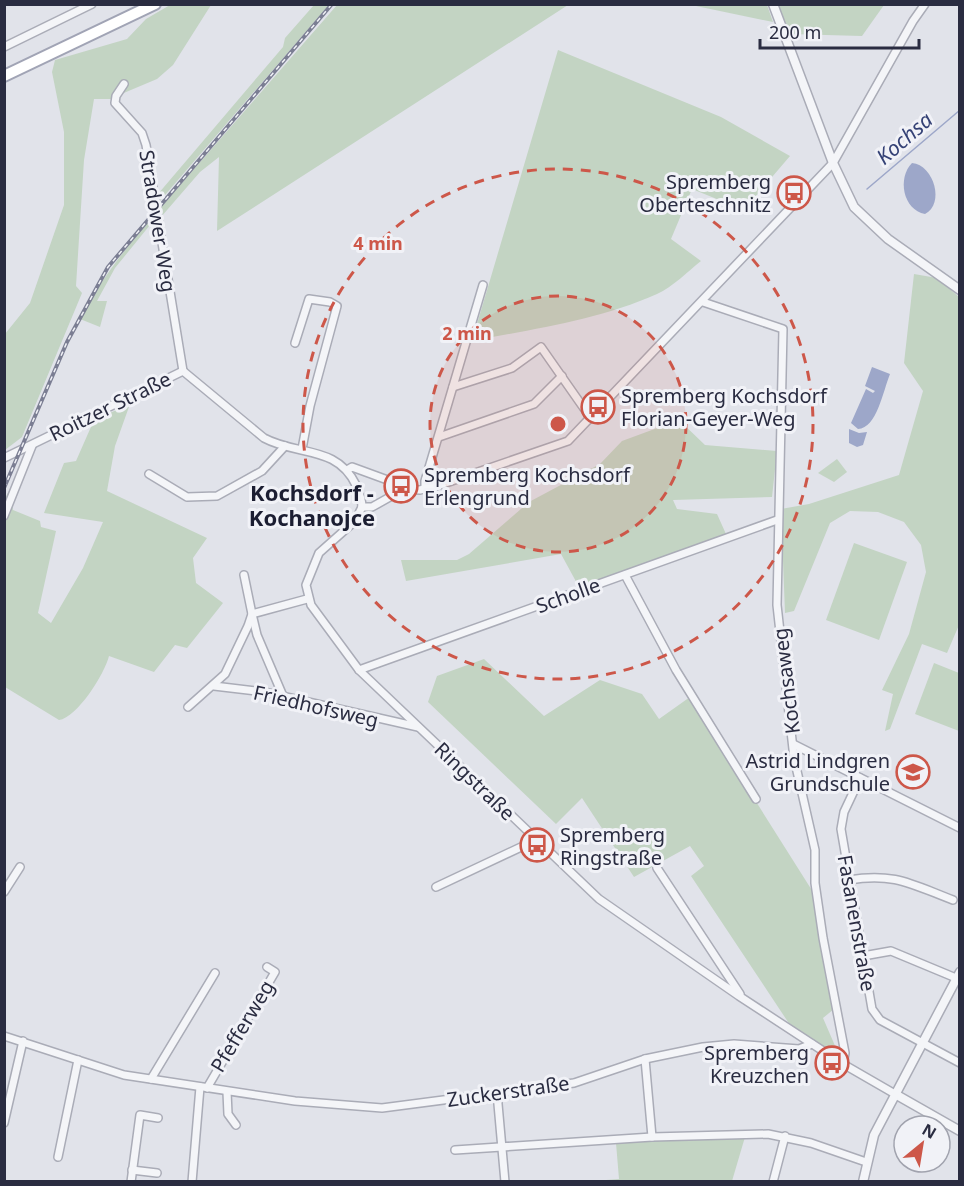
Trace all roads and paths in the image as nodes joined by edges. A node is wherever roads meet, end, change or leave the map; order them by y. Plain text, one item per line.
1 (92, 4) edge
2 (155, 4) edge
3 (772, 4) edge
4 (925, 4) edge
5 (4, 47) edge
6 (4, 76) edge
7 (124, 84) dead end
8 (833, 163) junction
9 (483, 285) dead end
10 (960, 290) edge
11 (703, 302) junction
12 (295, 343) dead end
13 (183, 371) junction
14 (562, 376) junction
15 (453, 387) junction
16 (590, 417) junction
17 (439, 437) junction
18 (32, 446) junction
19 (285, 446) junction
20 (302, 449) junction
21 (4, 458) edge
22 (347, 470) junction
23 (149, 474) dead end
24 (393, 482) dead end
25 (425, 489) junction
26 (362, 507) junction
27 (4, 516) edge
28 (777, 520) junction
29 (243, 575) dead end
30 (625, 575) junction
31 (307, 599) junction
32 (252, 614) junction
33 (359, 670) junction
34 (214, 686) junction
35 (283, 696) junction
36 (188, 707) dead end
37 (418, 726) junction
38 (793, 744) junction
39 (860, 778) junction
40 (756, 799) dead end
41 (960, 828) edge
42 (536, 840) junction
43 (20, 867) dead end
44 (657, 868) dead end
45 (849, 880) junction
46 (435, 887) dead end
47 (4, 892) edge
48 (953, 900) dead end
49 (863, 956) junction
50 (267, 967) dead end
51 (215, 973) dead end
52 (958, 975) edge
53 (742, 998) junction
54 (4, 1036) edge
55 (23, 1041) junction
56 (812, 1044) junction
57 (924, 1044) junction
58 (645, 1059) junction
59 (78, 1060) junction
60 (960, 1063) edge
61 (843, 1064) junction
62 (151, 1079) junction
63 (204, 1088) junction
64 (227, 1092) junction
65 (497, 1093) junction
66 (895, 1094) junction
67 (158, 1118) dead end
68 (4, 1123) edge
69 (236, 1125) dead end
70 (960, 1131) edge
71 (785, 1136) junction
72 (652, 1137) junction
73 (501, 1146) junction
74 (455, 1150) dead end
75 (58, 1157) dead end
76 (866, 1162) junction
77 (132, 1170) junction
78 (157, 1173) dead end
79 (131, 1182) edge
80 (192, 1182) edge
81 (505, 1182) edge
82 (773, 1182) edge
83 (862, 1182) edge

1 - 5 street
2 - 6 main road
3 - 8 street
4 - 8 street
7 - 13 street, Stradower Weg
8 - 10 street
8 - 11 street
9 - 15 street
11 - 16 street
11 - 28 street, Kochsaweg
12 - 20 street
13 - 18 street, Roitzer Straße
13 - 19 street, Roitzer Straße
14 - 15 street
14 - 16 street
14 - 17 street
15 - 17 street
16 - 25 street
17 - 25 street
18 - 21 street, Roitzer Straße
18 - 27 street
19 - 20 street, Roitzer Straße
19 - 23 street
20 - 22 street, Roitzer Straße
22 - 24 street, Roitzer Straße
22 - 26 street
25 - 26 street
26 - 31 street
28 - 30 street, Scholle
28 - 38 street, Kochsaweg
29 - 32 street
30 - 33 street, Scholle
30 - 40 street
31 - 32 street
31 - 33 street, Ringstraße
32 - 34 street
32 - 35 street
33 - 37 street, Ringstraße
34 - 35 street, Friedhofsweg
34 - 36 street
35 - 37 street, Friedhofsweg
37 - 42 street, Ringstraße
38 - 39 street
38 - 61 street, Kochsaweg
39 - 41 street
39 - 45 street, Fasanenstraße
42 - 46 street
42 - 53 street, Ringstraße
43 - 47 street
44 - 53 street
45 - 48 street
45 - 49 street, Fasanenstraße
49 - 52 street
49 - 57 street, Fasanenstraße
50 - 63 street, Pfefferweg
51 - 62 street
52 - 57 street
53 - 56 street, Ringstraße
54 - 55 street, Zuckerstraße
55 - 59 street, Zuckerstraße
55 - 68 street
56 - 58 street, Zuckerstraße
56 - 61 street, Ringstraße
57 - 60 street, Fasanenstraße
57 - 66 street
58 - 65 street, Zuckerstraße
58 - 72 street
59 - 62 street, Zuckerstraße
59 - 75 street
61 - 66 street, Ringstraße
62 - 63 street, Zuckerstraße
63 - 64 street, Zuckerstraße
63 - 80 street
64 - 65 street, Zuckerstraße
64 - 69 street
65 - 73 street
66 - 70 street
66 - 76 street
67 - 77 street
71 - 72 street
71 - 76 street
71 - 82 street
72 - 73 street
73 - 74 street
73 - 81 street
76 - 83 street
77 - 78 street
77 - 79 street

